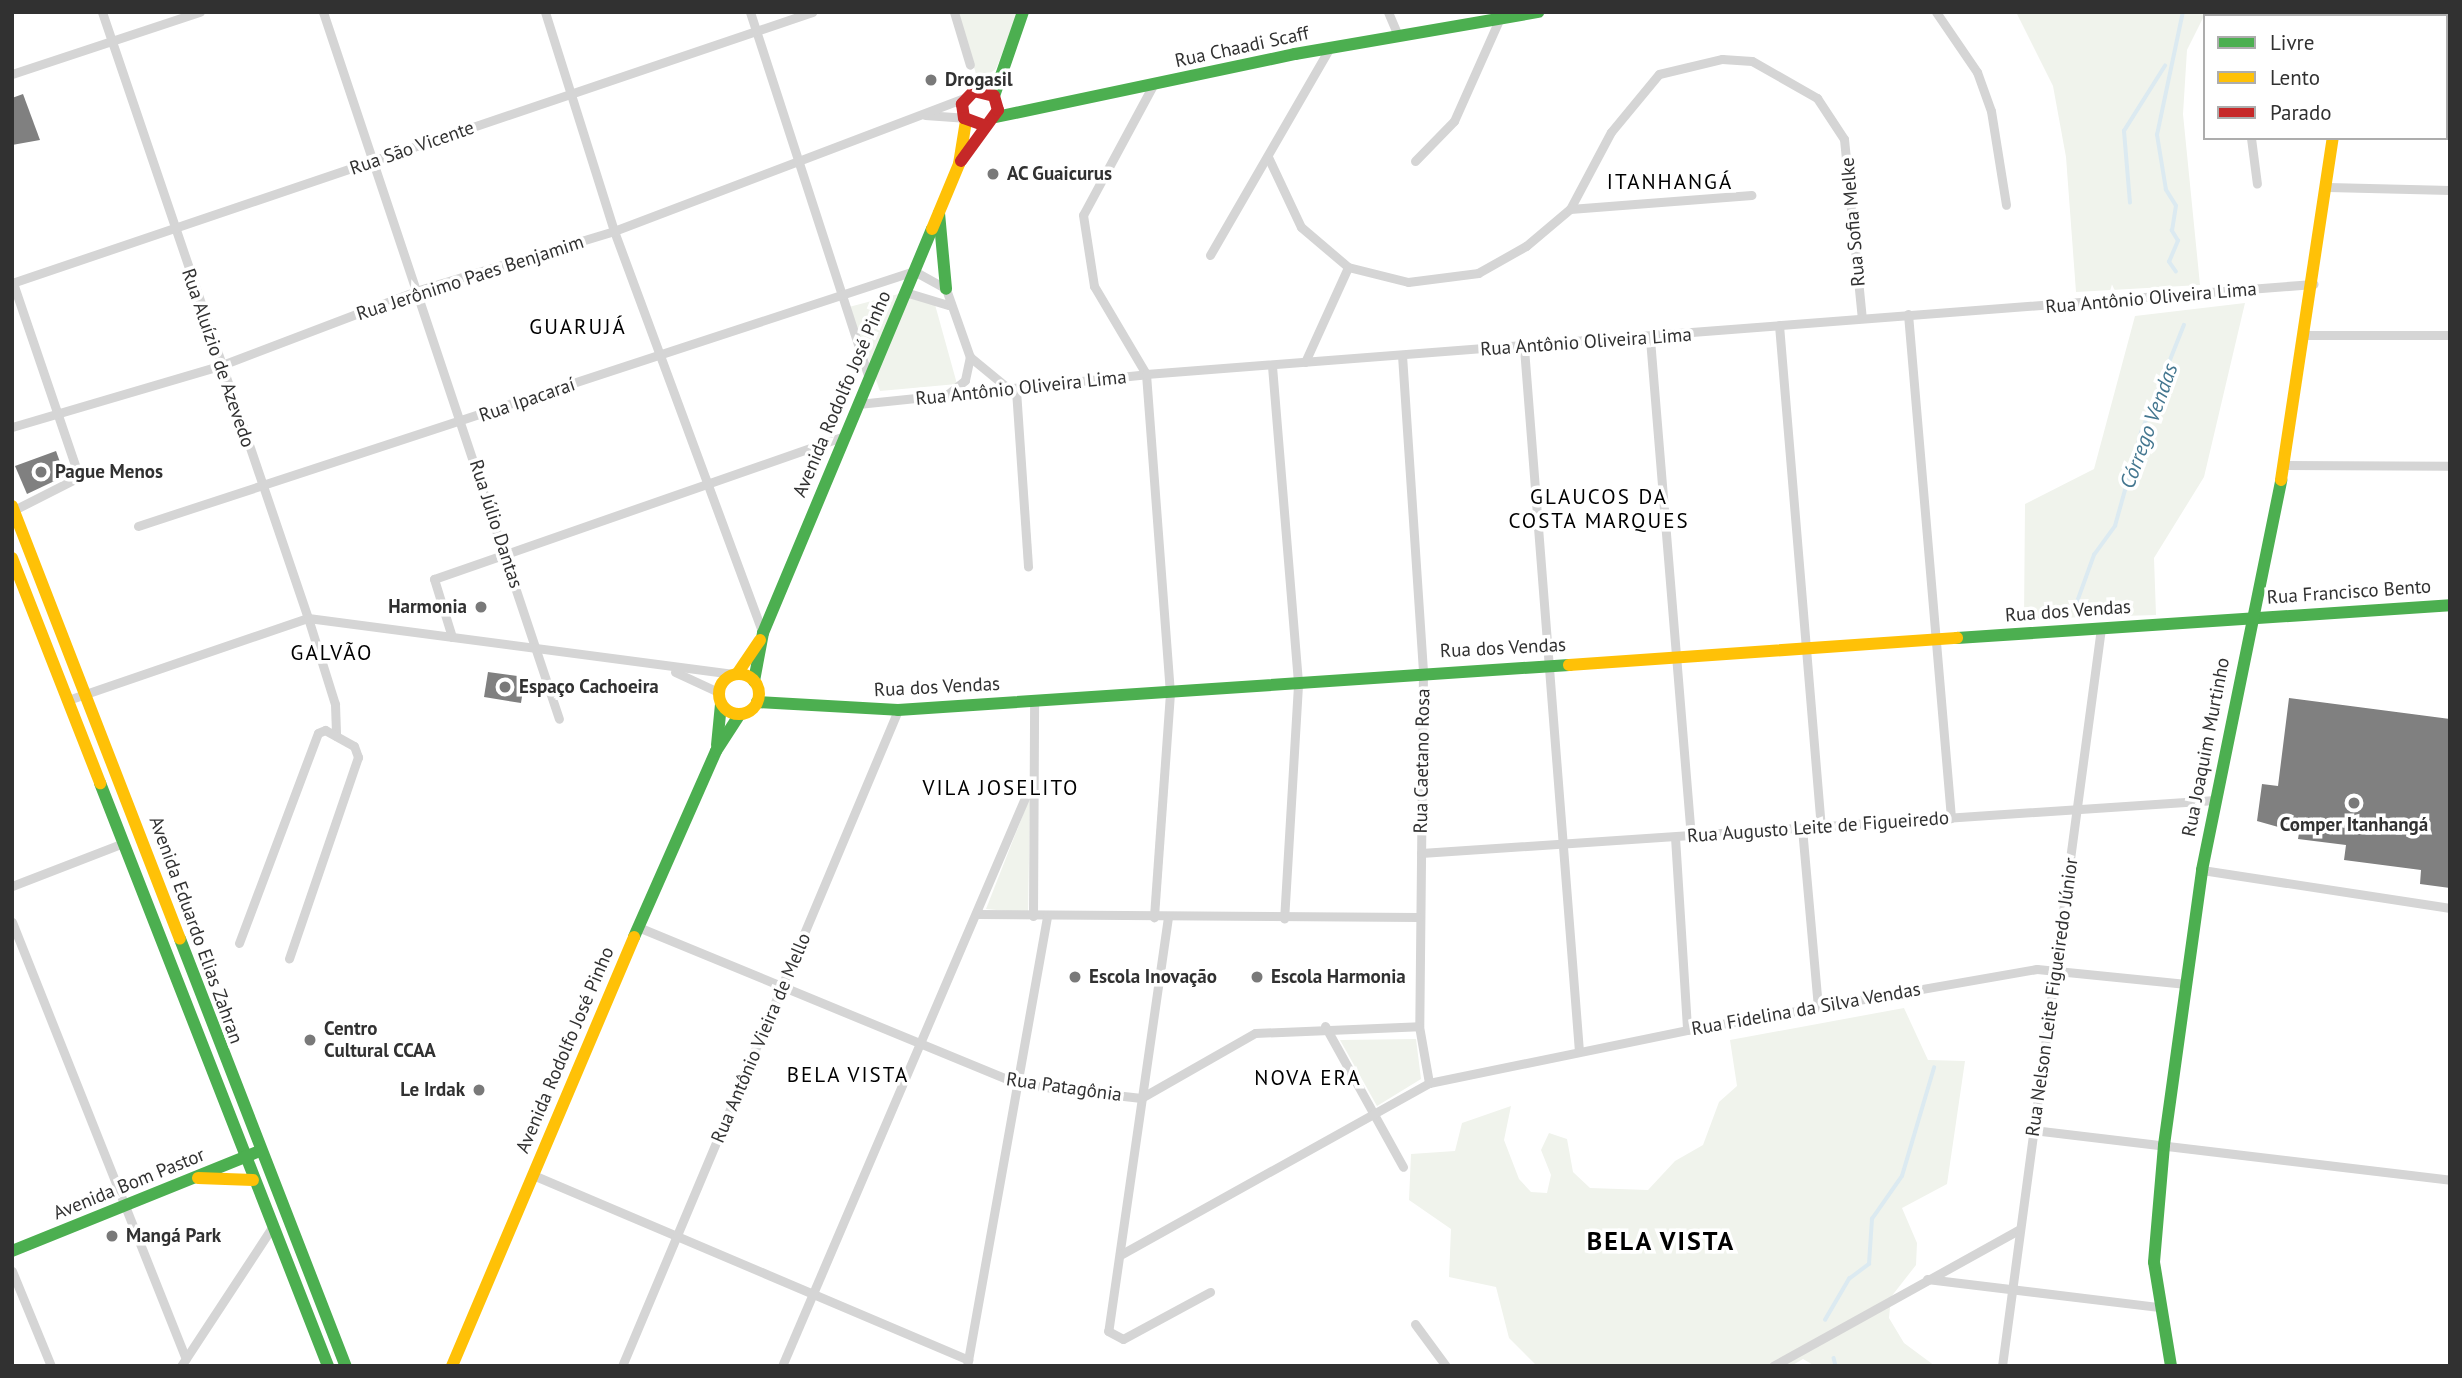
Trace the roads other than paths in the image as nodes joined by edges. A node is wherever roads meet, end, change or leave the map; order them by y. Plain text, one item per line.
1 (102, 12) edge
2 (200, 12) edge
3 (323, 12) edge
4 (545, 12) edge
5 (750, 12) edge
6 (812, 12) edge
7 (954, 12) edge
8 (1023, 12) edge
9 (1388, 12) edge
10 (1538, 12) edge
11 (1936, 12) edge
12 (1499, 20) junction
13 (756, 31) junction
14 (1398, 35) junction
15 (113, 43) junction
16 (1329, 49) junction
17 (970, 65) dead end
18 (998, 71) junction
19 (12, 74) edge
20 (1152, 86) junction
21 (573, 92) junction
22 (969, 94) junction
23 (993, 96) junction
24 (923, 115) junction
25 (996, 117) junction
26 (965, 119) junction
27 (986, 126) junction
28 (2251, 140) edge
29 (2333, 140) edge
30 (1269, 157) junction
31 (799, 160) junction
32 (374, 161) junction
33 (1415, 161) dead end
34 (959, 164) junction
35 (2257, 184) dead end
36 (2328, 187) junction
37 (2450, 190) edge
38 (1751, 195) dead end
39 (2006, 205) dead end
40 (1570, 209) junction
41 (939, 212) junction
42 (174, 228) junction
43 (614, 231) junction
44 (1210, 255) dead end
45 (1348, 267) junction
46 (914, 271) junction
47 (13, 283) edge
48 (2314, 284) junction
49 (946, 289) junction
50 (419, 290) junction
51 (840, 291) junction
52 (905, 292) junction
53 (948, 306) junction
54 (1908, 314) junction
55 (1862, 318) junction
56 (1779, 325) junction
57 (2304, 335) junction
58 (2450, 335) edge
59 (1650, 339) junction
60 (1524, 348) junction
61 (660, 355) junction
62 (1402, 355) junction
63 (970, 358) junction
64 (1306, 362) junction
65 (222, 365) junction
66 (1272, 366) junction
67 (1146, 374) junction
68 (869, 379) junction
69 (1013, 390) junction
70 (943, 397) junction
71 (859, 404) junction
72 (57, 416) junction
73 (464, 421) junction
74 (12, 427) edge
75 (844, 436) junction
76 (2284, 465) junction
77 (2450, 466) edge
78 (703, 481) junction
79 (262, 486) junction
80 (13, 508) edge
81 (138, 526) dead end
82 (18, 537) edge
83 (505, 552) junction
84 (12, 558) edge
85 (1028, 567) dead end
86 (2450, 605) edge
87 (308, 618) junction
88 (2251, 618) junction
89 (2101, 628) junction
90 (452, 637) junction
91 (762, 637) junction
92 (1937, 638) junction
93 (1810, 647) junction
94 (537, 651) junction
95 (1680, 655) junction
96 (1548, 666) junction
97 (664, 668) junction
98 (1423, 671) junction
99 (736, 674) junction
100 (754, 681) junction
101 (1298, 685) junction
102 (88, 693) junction
103 (1170, 693) junction
104 (720, 698) junction
105 (68, 700) junction
106 (1034, 701) junction
107 (757, 702) junction
108 (898, 710) junction
109 (740, 714) junction
110 (559, 719) dead end
111 (336, 736) junction
112 (716, 751) junction
113 (1033, 779) junction
114 (2216, 800) junction
115 (2078, 811) junction
116 (1951, 818) junction
117 (1802, 828) junction
118 (1821, 828) junction
119 (1691, 835) junction
120 (1675, 837) junction
121 (1562, 842) junction
122 (121, 844) junction
123 (1421, 853) junction
124 (2202, 870) junction
125 (12, 886) edge
126 (2450, 908) edge
127 (978, 914) junction
128 (1033, 916) junction
129 (1047, 916) junction
130 (1154, 917) junction
131 (1168, 917) junction
132 (1419, 917) junction
133 (1284, 919) junction
134 (12, 922) edge
135 (638, 928) junction
136 (239, 943) dead end
137 (289, 959) dead end
138 (2055, 968) junction
139 (2186, 984) junction
140 (782, 988) junction
141 (1818, 1006) junction
142 (1325, 1026) junction
143 (1419, 1026) junction
144 (1687, 1030) junction
145 (920, 1047) junction
146 (1579, 1051) junction
147 (1429, 1083) junction
148 (1018, 1084) junction
149 (1141, 1098) junction
150 (1374, 1114) junction
151 (2033, 1130) junction
152 (2164, 1145) junction
153 (260, 1151) junction
154 (244, 1157) junction
155 (1403, 1167) dead end
156 (533, 1175) junction
157 (198, 1178) junction
158 (253, 1180) junction
159 (2450, 1180) edge
160 (126, 1207) junction
161 (273, 1226) junction
162 (2020, 1228) junction
163 (677, 1240) junction
164 (12, 1251) edge
165 (1120, 1255) junction
166 (12, 1271) edge
167 (1926, 1279) junction
168 (2014, 1290) junction
169 (1210, 1292) dead end
170 (811, 1297) junction
171 (2159, 1307) junction
172 (1415, 1324) dead end
173 (183, 1362) edge
174 (967, 1363) edge
175 (51, 1366) edge
176 (328, 1366) edge
177 (346, 1366) edge
178 (452, 1366) edge
179 (622, 1366) edge
180 (782, 1366) edge
181 (1446, 1366) edge
182 (1773, 1366) edge
183 (2002, 1366) edge
184 (2171, 1366) edge

1 - 15 street, Rua Aluízio de Azevedo
2 - 15 street
3 - 32 street, Rua Júlio Dantas
4 - 21 street
5 - 13 street
6 - 13 street, Rua São Vicente
7 - 17 street
8 - 18 main road
9 - 14 street
10 - 12 main road, Rua Chaadi Scaff
11 - 39 street
12 - 14 main road, Rua Chaadi Scaff
12 - 33 street
13 - 21 street, Rua São Vicente
13 - 31 street
14 - 16 main road, Rua Chaadi Scaff
15 - 19 street
15 - 42 street, Rua Aluízio de Azevedo
16 - 20 main road, Rua Chaadi Scaff
16 - 30 street
18 - 22 main road
18 - 23 main road
20 - 25 main road, Rua Chaadi Scaff
20 - 67 street
21 - 32 street, Rua São Vicente
21 - 43 street
22 - 23 main road
22 - 24 street, Rua Jerônimo Paes Benjamim
22 - 26 main road, Avenida Rodolfo José Pinho
23 - 25 main road
24 - 26 street, Rua Jerônimo Paes Benjamim
24 - 31 street, Rua Jerônimo Paes Benjamim
25 - 27 main road, Avenida Rodolfo José Pinho
26 - 27 main road
26 - 34 main road, Avenida Rodolfo José Pinho
27 - 34 main road, Avenida Rodolfo José Pinho
28 - 35 street
29 - 36 main road, Rua Joaquim Murtinho
30 - 44 street
30 - 45 street, Rua Sofia Melke
31 - 43 street, Rua Jerônimo Paes Benjamim
31 - 51 street
32 - 42 street, Rua São Vicente
32 - 50 street, Rua Júlio Dantas
34 - 41 main road, Avenida Rodolfo José Pinho
36 - 37 street
36 - 48 main road, Rua Joaquim Murtinho
38 - 40 street
40 - 45 street, Rua Sofia Melke
40 - 55 street, Rua Sofia Melke
41 - 46 main road, Avenida Rodolfo José Pinho
41 - 49 main road
42 - 47 street, Rua São Vicente
42 - 65 street, Rua Aluízio de Azevedo
43 - 50 street, Rua Jerônimo Paes Benjamim
43 - 61 street
45 - 64 street
46 - 49 street
46 - 51 street, Rua Ipacaraí
46 - 52 main road, Avenida Rodolfo José Pinho
47 - 72 street
48 - 54 street, Rua Antônio Oliveira Lima
48 - 57 main road, Rua Joaquim Murtinho
49 - 53 street
50 - 65 street, Rua Jerônimo Paes Benjamim
50 - 73 street, Rua Júlio Dantas
51 - 61 street, Rua Ipacaraí
51 - 68 street
52 - 53 street
52 - 68 main road, Avenida Rodolfo José Pinho
53 - 63 street
54 - 55 street, Rua Antônio Oliveira Lima
54 - 92 street
55 - 56 street, Rua Antônio Oliveira Lima
56 - 59 street, Rua Antônio Oliveira Lima
56 - 93 street
57 - 58 street
57 - 76 main road, Rua Joaquim Murtinho
59 - 60 street, Rua Antônio Oliveira Lima
59 - 95 street
60 - 62 street, Rua Antônio Oliveira Lima
60 - 96 street
61 - 73 street, Rua Ipacaraí
61 - 78 street
62 - 64 street, Rua Antônio Oliveira Lima
62 - 98 street, Rua Caetano Rosa
63 - 69 street
63 - 70 street
64 - 66 street, Rua Antônio Oliveira Lima
65 - 72 street, Rua Jerônimo Paes Benjamim
65 - 79 street, Rua Aluízio de Azevedo
66 - 67 street, Rua Antônio Oliveira Lima
66 - 101 street
67 - 69 street, Rua Antônio Oliveira Lima
67 - 103 street
68 - 71 main road, Avenida Rodolfo José Pinho
69 - 70 street, Rua Antônio Oliveira Lima
69 - 85 street
70 - 71 street, Rua Antônio Oliveira Lima
71 - 75 main road, Avenida Rodolfo José Pinho
72 - 74 street, Rua Jerônimo Paes Benjamim
72 - 80 street
73 - 79 street, Rua Ipacaraí
73 - 83 street, Rua Júlio Dantas
75 - 78 street
75 - 91 main road, Avenida Rodolfo José Pinho
76 - 77 street
76 - 88 main road, Rua Joaquim Murtinho
78 - 83 street
78 - 91 street
79 - 81 street, Rua Ipacaraí
79 - 87 street, Rua Aluízio de Azevedo
80 - 82 main road, Avenida Eduardo Elias Zahran
82 - 102 main road, Avenida Eduardo Elias Zahran
83 - 90 street
83 - 94 street, Rua Júlio Dantas
84 - 105 main road, Avenida Eduardo Elias Zahran
86 - 88 main road, Rua Francisco Bento
87 - 90 street
87 - 102 street
87 - 111 street, Rua Aluízio de Azevedo
88 - 89 main road, Rua dos Vendas
88 - 114 main road, Rua Joaquim Murtinho
89 - 92 main road, Rua dos Vendas
89 - 115 street, Rua Nelson Leite Figueiredo Júnior
90 - 94 street
91 - 99 main road
91 - 100 main road
92 - 93 main road, Rua dos Vendas
92 - 116 street
93 - 95 main road, Rua dos Vendas
93 - 118 street
94 - 97 street
94 - 110 street, Rua Júlio Dantas
95 - 96 main road, Rua dos Vendas
95 - 119 street
96 - 98 main road, Rua dos Vendas
96 - 121 street
97 - 99 street
97 - 104 street
98 - 101 main road, Rua dos Vendas
98 - 123 street, Rua Caetano Rosa
99 - 100 main road
99 - 104 main road
100 - 107 main road
101 - 103 main road, Rua dos Vendas
101 - 133 street
102 - 105 street
102 - 153 main road, Avenida Eduardo Elias Zahran
103 - 106 main road, Rua dos Vendas
103 - 130 street
104 - 109 main road
104 - 112 main road
105 - 122 main road, Avenida Eduardo Elias Zahran
106 - 108 main road, Rua dos Vendas
106 - 113 street
107 - 108 main road, Rua dos Vendas
107 - 109 main road
108 - 140 street, Rua Antônio Vieira de Mello
109 - 112 main road
111 - 136 street
111 - 137 street
112 - 135 main road, Avenida Rodolfo José Pinho
113 - 127 street
113 - 128 street
114 - 115 street, Rua Augusto Leite de Figueiredo
114 - 124 main road, Rua Joaquim Murtinho
115 - 116 street, Rua Augusto Leite de Figueiredo
115 - 138 street, Rua Nelson Leite Figueiredo Júnior
116 - 118 street, Rua Augusto Leite de Figueiredo
117 - 118 street, Rua Augusto Leite de Figueiredo
117 - 119 street, Rua Augusto Leite de Figueiredo
117 - 141 street
119 - 120 street, Rua Augusto Leite de Figueiredo
120 - 121 street, Rua Augusto Leite de Figueiredo
120 - 144 street
121 - 123 street, Rua Augusto Leite de Figueiredo
121 - 146 street
122 - 125 street
122 - 154 main road, Avenida Eduardo Elias Zahran
123 - 132 street, Rua Caetano Rosa
124 - 126 street
124 - 139 main road, Rua Joaquim Murtinho
127 - 128 street
127 - 145 street
128 - 129 street
129 - 130 street
129 - 148 street
130 - 131 street
131 - 133 street
131 - 149 street
132 - 133 street
132 - 143 street, Rua Caetano Rosa
134 - 160 street
135 - 140 street, Rua Patagônia
135 - 156 main road, Avenida Rodolfo José Pinho
138 - 139 street, Rua Fidelina da Silva Vendas
138 - 141 street, Rua Fidelina da Silva Vendas
138 - 151 street, Rua Nelson Leite Figueiredo Júnior
139 - 152 main road, Rua Joaquim Murtinho
140 - 145 street, Rua Patagônia
140 - 163 street, Rua Antônio Vieira de Mello
141 - 144 street, Rua Fidelina da Silva Vendas
142 - 143 street, Rua Patagônia
142 - 149 street, Rua Patagônia
142 - 150 street
143 - 147 street, Rua Caetano Rosa
144 - 146 street, Rua Fidelina da Silva Vendas
145 - 148 street, Rua Patagônia
145 - 170 street
146 - 147 street, Rua Fidelina da Silva Vendas
147 - 150 street, Rua Fidelina da Silva Vendas
148 - 149 street, Rua Patagônia
148 - 174 street
149 - 165 street
150 - 155 street
150 - 165 street, Rua Fidelina da Silva Vendas
151 - 152 street
151 - 162 street, Rua Nelson Leite Figueiredo Júnior
152 - 159 street
152 - 171 main road, Rua Joaquim Murtinho
153 - 154 main road, Avenida Bom Pastor
153 - 177 main road, Avenida Eduardo Elias Zahran
154 - 157 main road, Avenida Bom Pastor
154 - 158 main road, Avenida Eduardo Elias Zahran
156 - 163 street
156 - 178 main road, Avenida Rodolfo José Pinho
157 - 158 main road
157 - 160 main road, Avenida Bom Pastor
158 - 161 main road, Avenida Eduardo Elias Zahran
160 - 164 main road, Avenida Bom Pastor
160 - 173 street
161 - 173 street
161 - 176 main road, Avenida Eduardo Elias Zahran
162 - 167 street
162 - 168 street, Rua Nelson Leite Figueiredo Júnior
163 - 170 street
163 - 179 street, Rua Antônio Vieira de Mello
165 - 169 street
166 - 175 street
167 - 168 street
167 - 182 street
168 - 171 street
168 - 183 street, Rua Nelson Leite Figueiredo Júnior
170 - 174 street
170 - 180 street
171 - 184 main road, Rua Joaquim Murtinho
172 - 181 street

